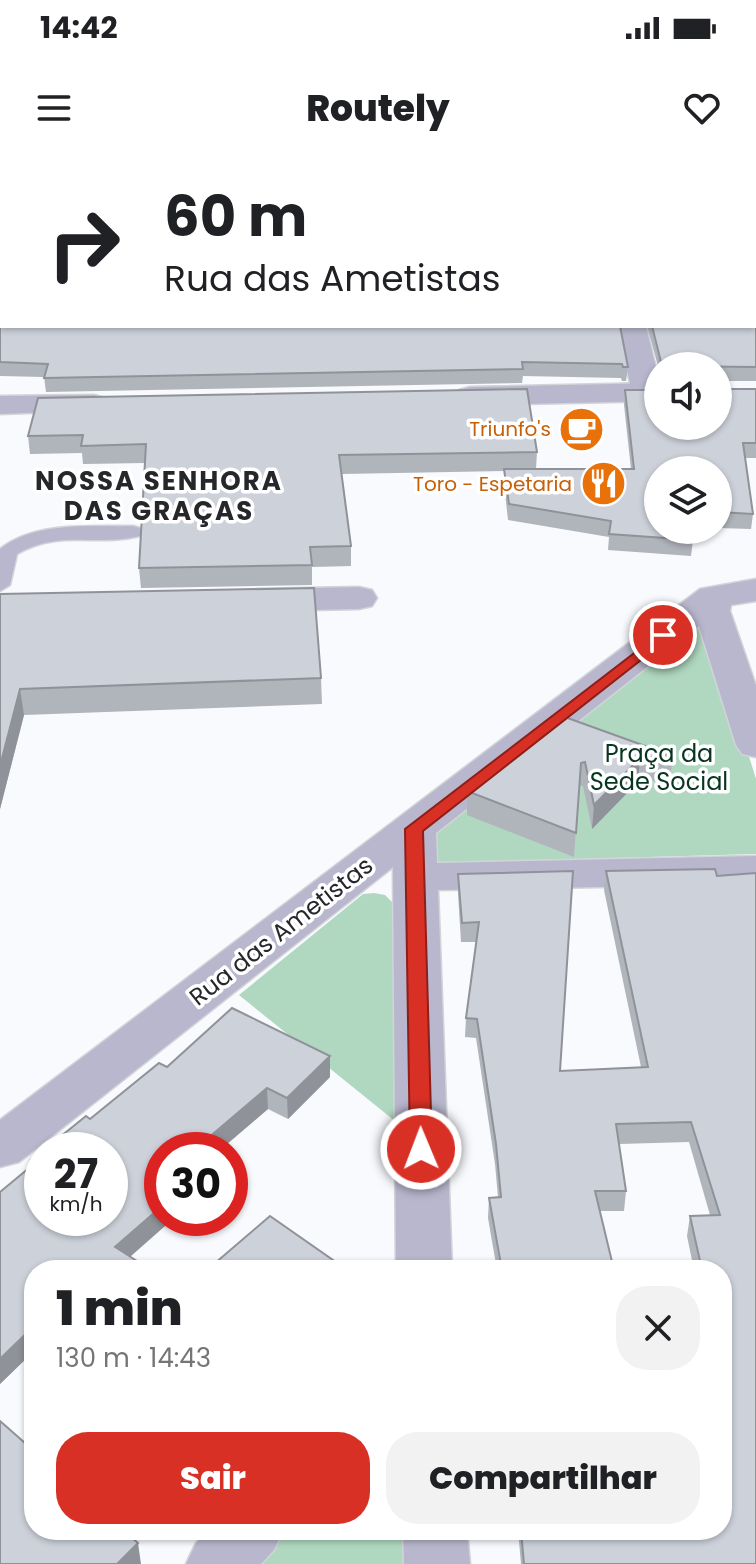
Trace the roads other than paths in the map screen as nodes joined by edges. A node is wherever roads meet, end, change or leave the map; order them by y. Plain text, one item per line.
1 (633, 328) edge
2 (644, 364) edge
3 (644, 392) edge
4 (442, 397) edge
5 (126, 403) edge
6 (0, 405) edge
7 (133, 532) dead end
8 (0, 585) edge
9 (756, 590) edge
10 (713, 597) junction
11 (359, 598) dead end
12 (218, 601) edge
13 (756, 745) edge
14 (414, 829) junction
15 (756, 870) edge
16 (415, 877) junction
17 (0, 1148) edge
18 (424, 1260) edge
19 (242, 1540) edge
20 (436, 1540) edge
21 (219, 1564) edge
22 (437, 1564) edge

1 - 2 street
3 - 4 street
5 - 6 street
7 - 8 lane
9 - 10 street
10 - 13 street
10 - 14 street, Rua das Ametistas
11 - 12 street
14 - 16 street
14 - 17 street, Rua das Ametistas
15 - 16 street
16 - 18 street
19 - 21 street
20 - 22 street

